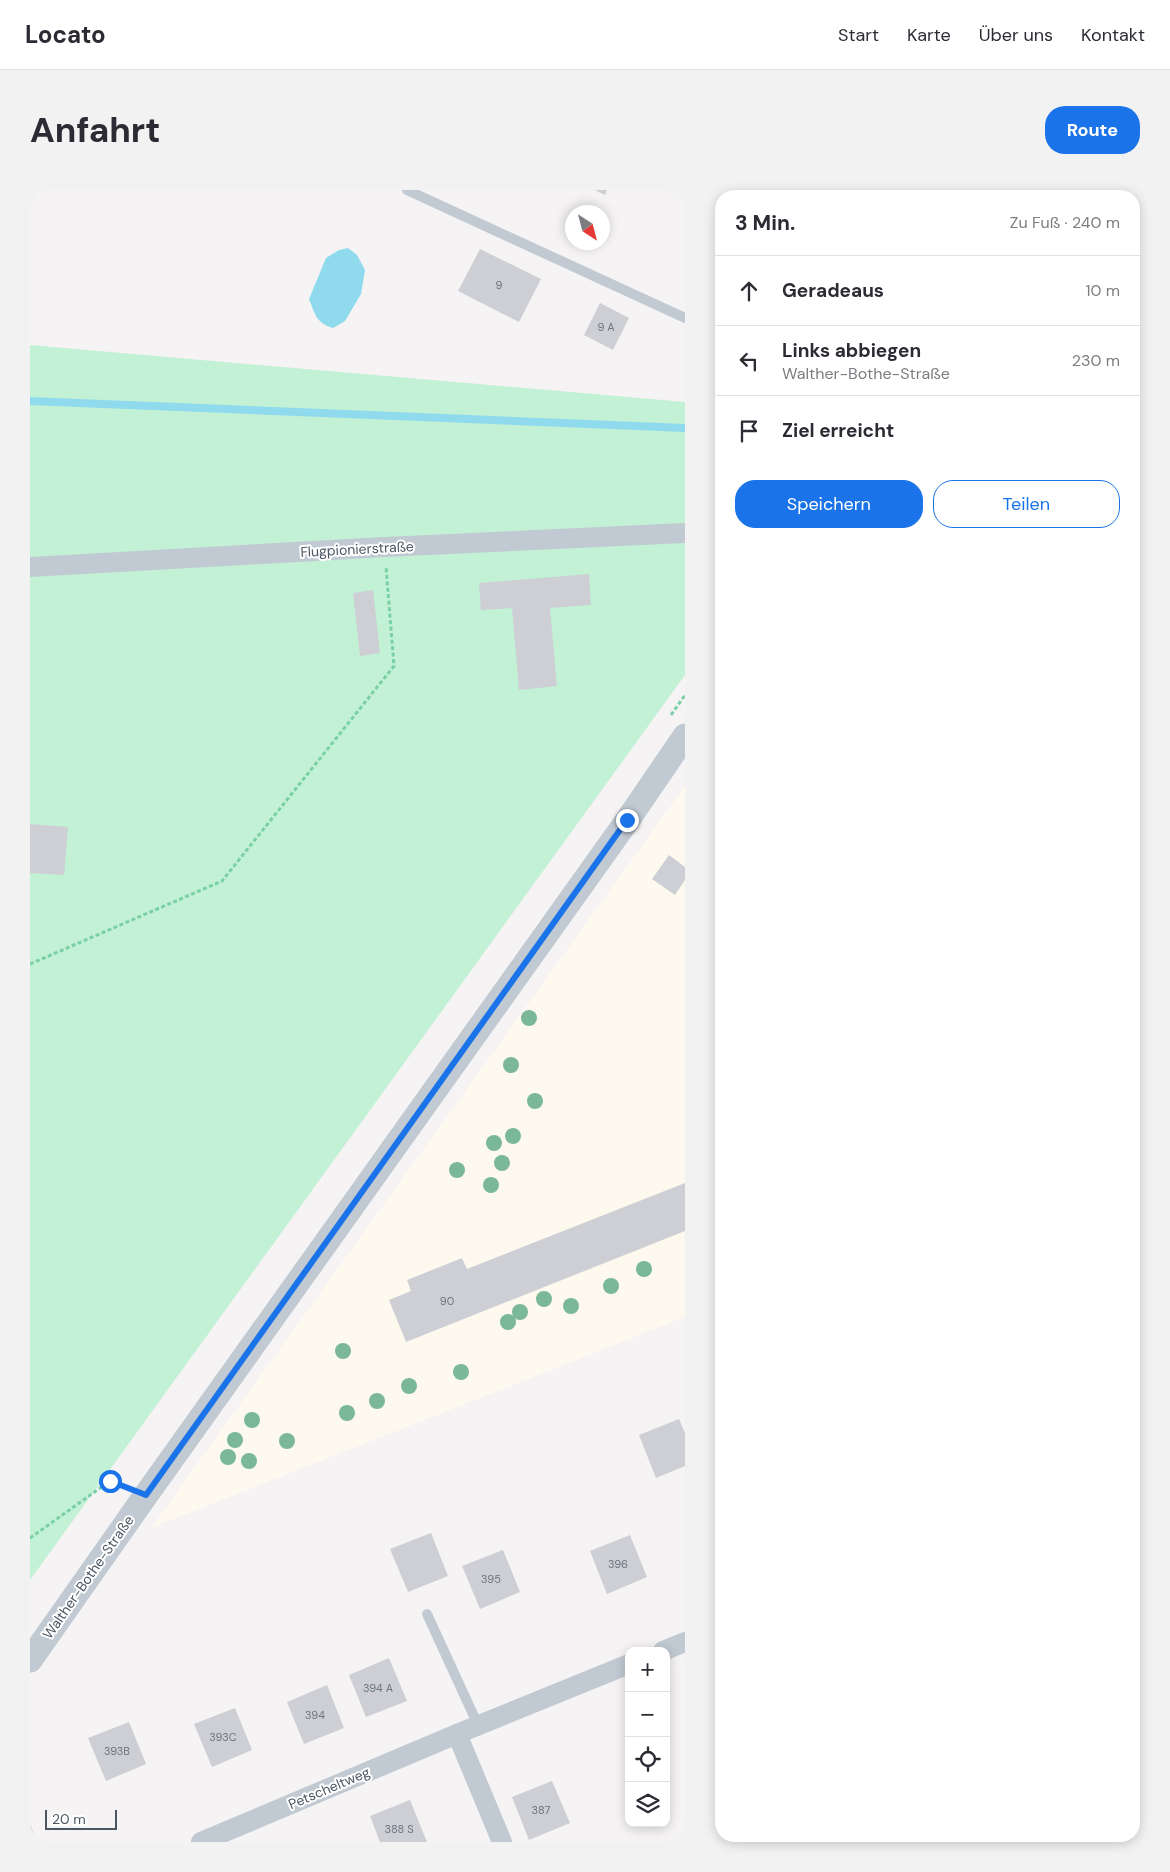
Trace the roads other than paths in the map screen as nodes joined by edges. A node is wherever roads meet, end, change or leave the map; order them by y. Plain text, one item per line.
1 (407, 190) edge
2 (685, 318) edge
3 (685, 533) edge
4 (30, 567) edge
5 (685, 736) edge
6 (427, 1614) dead end
7 (685, 1642) edge
8 (670, 1648) edge
9 (30, 1660) edge
10 (625, 1666) edge
11 (478, 1726) junction
12 (457, 1734) junction
13 (201, 1842) edge
14 (502, 1842) edge

1 - 2 lane
3 - 4 street, Flugpionierstraße
5 - 9 street, Walther-Bothe-Straße
6 - 11 lane
7 - 8 street
10 - 11 street, Petscheltweg
11 - 12 street, Petscheltweg
12 - 13 street, Petscheltweg
12 - 14 street

